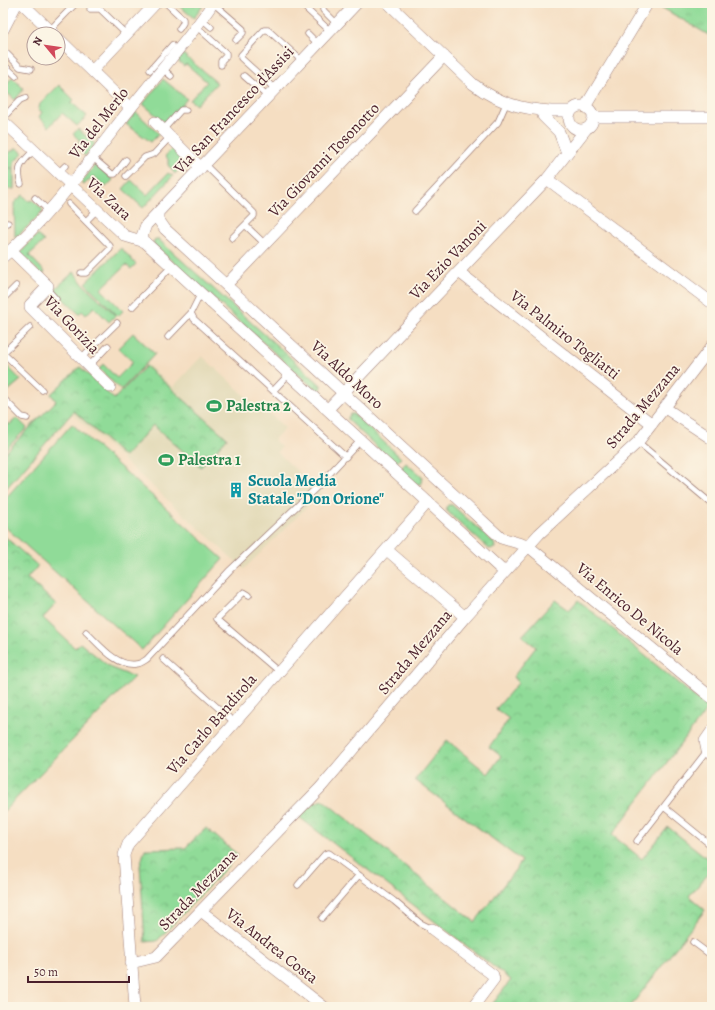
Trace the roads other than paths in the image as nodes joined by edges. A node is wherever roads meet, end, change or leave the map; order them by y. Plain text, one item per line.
1 (17, 3) edge
2 (22, 3) edge
3 (76, 3) edge
4 (156, 3) edge
5 (166, 3) edge
6 (213, 3) edge
7 (300, 3) edge
8 (323, 3) edge
9 (357, 3) edge
10 (388, 3) edge
11 (646, 6) dead end
12 (90, 9) dead end
13 (203, 24) junction
14 (46, 26) edge
15 (60, 26) edge
16 (334, 28) junction
17 (179, 29) dead end
18 (3, 30) edge
19 (126, 34) junction
20 (308, 34) dead end
21 (236, 40) dead end
22 (318, 44) junction
23 (66, 46) edge
24 (173, 46) junction
25 (3, 50) edge
26 (444, 56) junction
27 (302, 61) junction
28 (3, 64) edge
29 (221, 65) dead end
30 (31, 69) dead end
31 (150, 70) dead end
32 (92, 71) junction
33 (16, 76) dead end
34 (244, 76) dead end
35 (271, 93) junction
36 (25, 98) dead end
37 (506, 104) junction
38 (585, 107) junction
39 (130, 108) junction
40 (186, 110) dead end
41 (531, 110) junction
42 (571, 111) junction
43 (543, 116) junction
44 (593, 117) junction
45 (712, 117) edge
46 (3, 120) edge
47 (571, 124) junction
48 (586, 129) junction
49 (163, 130) junction
50 (34, 150) junction
51 (567, 153) junction
52 (92, 157) junction
53 (126, 160) dead end
54 (203, 166) junction
55 (126, 176) dead end
56 (547, 179) junction
57 (21, 184) dead end
58 (70, 185) junction
59 (35, 198) dead end
60 (69, 204) dead end
61 (97, 210) junction
62 (49, 211) junction
63 (415, 211) dead end
64 (158, 213) junction
65 (86, 222) junction
66 (245, 225) junction
67 (232, 238) dead end
68 (145, 242) junction
69 (265, 244) junction
70 (7, 253) edge
71 (172, 266) junction
72 (459, 272) junction
73 (81, 273) dead end
74 (45, 282) junction
75 (226, 285) junction
76 (16, 286) dead end
77 (201, 293) junction
78 (3, 296) edge
79 (56, 299) dead end
80 (712, 303) edge
81 (132, 307) dead end
82 (191, 313) junction
83 (117, 323) dead end
84 (30, 327) dead end
85 (168, 337) dead end
86 (108, 346) dead end
87 (712, 346) edge
88 (3, 353) edge
89 (81, 358) junction
90 (89, 366) junction
91 (290, 374) junction
92 (110, 387) dead end
93 (42, 390) dead end
94 (273, 391) junction
95 (343, 393) junction
96 (3, 398) edge
97 (665, 408) junction
98 (328, 409) junction
99 (27, 418) dead end
100 (652, 424) junction
101 (712, 439) edge
102 (361, 440) junction
103 (638, 442) junction
104 (346, 457) junction
105 (428, 502) junction
106 (712, 504) edge
107 (528, 546) junction
108 (387, 550) junction
109 (504, 572) junction
110 (249, 595) dead end
111 (465, 617) junction
112 (86, 632) dead end
113 (163, 658) dead end
114 (279, 672) junction
115 (712, 698) edge
116 (235, 723) junction
117 (712, 731) edge
118 (709, 753) edge
119 (664, 807) junction
120 (637, 841) dead end
121 (712, 846) edge
122 (360, 875) junction
123 (298, 885) dead end
124 (201, 911) junction
125 (322, 918) dead end
126 (432, 929) joint
127 (693, 942) dead end
128 (712, 956) edge
129 (132, 963) junction
130 (316, 1005) edge
131 (135, 1007) edge
132 (473, 1007) edge

1 - 18 street
2 - 14 street
3 - 15 lane
4 - 19 street
5 - 17 lane
6 - 13 street, Via del Merlo
6 - 21 lane
7 - 16 lane
8 - 16 lane
9 - 16 street, Via San Francesco d'Assisi
10 - 26 street
11 - 38 street
12 - 19 lane
13 - 24 street, Via del Merlo
13 - 29 lane
16 - 22 street, Via San Francesco d'Assisi
19 - 32 street
20 - 22 lane
22 - 27 street, Via San Francesco d'Assisi
23 - 32 street
24 - 31 lane
24 - 39 street, Via del Merlo
25 - 30 lane
26 - 37 street
26 - 69 street, Via Giovanni Tosonotto
27 - 35 street, Via San Francesco d'Assisi
27 - 35 lane
28 - 33 lane
32 - 39 street
34 - 35 lane
35 - 54 street, Via San Francesco d'Assisi
36 - 46 lane
37 - 41 street
37 - 63 lane
38 - 42 street
38 - 44 street
39 - 52 street, Via del Merlo
40 - 49 lane
41 - 42 street
41 - 43 street
42 - 47 street
43 - 47 street
43 - 51 street
44 - 45 street
44 - 48 street
46 - 50 street, Via Zara
47 - 48 street
48 - 51 street, Via Ezio Vanoni
49 - 54 street
49 - 55 lane
50 - 57 lane
50 - 58 street, Via Zara
51 - 56 street, Via Ezio Vanoni
52 - 53 lane
52 - 58 street, Via del Merlo
54 - 64 street, Via San Francesco d'Assisi
54 - 66 lane
56 - 72 street, Via Ezio Vanoni
56 - 80 street
58 - 61 street, Via Zara
58 - 62 street, Via del Merlo
59 - 62 lane
60 - 65 lane
61 - 65 lane
61 - 68 street, Via Zara
62 - 70 street, Via del Merlo
64 - 68 street, Via San Francesco d'Assisi
64 - 75 street, Via Aldo Moro
65 - 73 lane
66 - 67 lane
66 - 69 lane
68 - 71 street
69 - 75 street, Via Giovanni Tosonotto
70 - 74 street, Via Gorizia
71 - 77 street
71 - 81 lane
72 - 95 street, Via Ezio Vanoni
72 - 100 street, Via Palmiro Togliatti
74 - 79 lane
74 - 89 street, Via Gorizia
75 - 95 street, Via Aldo Moro
76 - 78 lane
77 - 82 lane
77 - 91 street
82 - 85 lane
82 - 94 lane
83 - 89 lane
84 - 88 lane
86 - 90 lane
87 - 97 street, Strada Mezzana
88 - 93 lane
89 - 90 street, Via Gorizia
90 - 92 street, Via Gorizia
91 - 94 lane
91 - 98 street
94 - 104 lane
95 - 98 street, Via Ezio Vanoni
95 - 107 street, Via Aldo Moro
96 - 99 lane
97 - 100 street, Strada Mezzana
97 - 101 street
98 - 102 street
100 - 103 street, Strada Mezzana
102 - 104 lane
102 - 105 street
103 - 106 lane
103 - 107 street, Strada Mezzana
104 - 112 lane
105 - 108 street, Via Carlo Bandirola
105 - 109 street
107 - 109 street, Strada Mezzana
107 - 115 street, Via Enrico De Nicola
108 - 111 street
108 - 114 street, Via Carlo Bandirola
109 - 111 street, Strada Mezzana
110 - 114 lane
111 - 124 street, Strada Mezzana
113 - 116 lane
114 - 116 street, Via Carlo Bandirola
116 - 129 street, Via Carlo Bandirola
117 - 118 street
118 - 119 lane
119 - 120 lane
119 - 121 lane
122 - 123 lane
122 - 125 lane
122 - 126 lane
124 - 129 street, Strada Mezzana
124 - 130 street, Via Andrea Costa
126 - 132 street
127 - 128 lane
129 - 131 street, Via Carlo Bandirola

